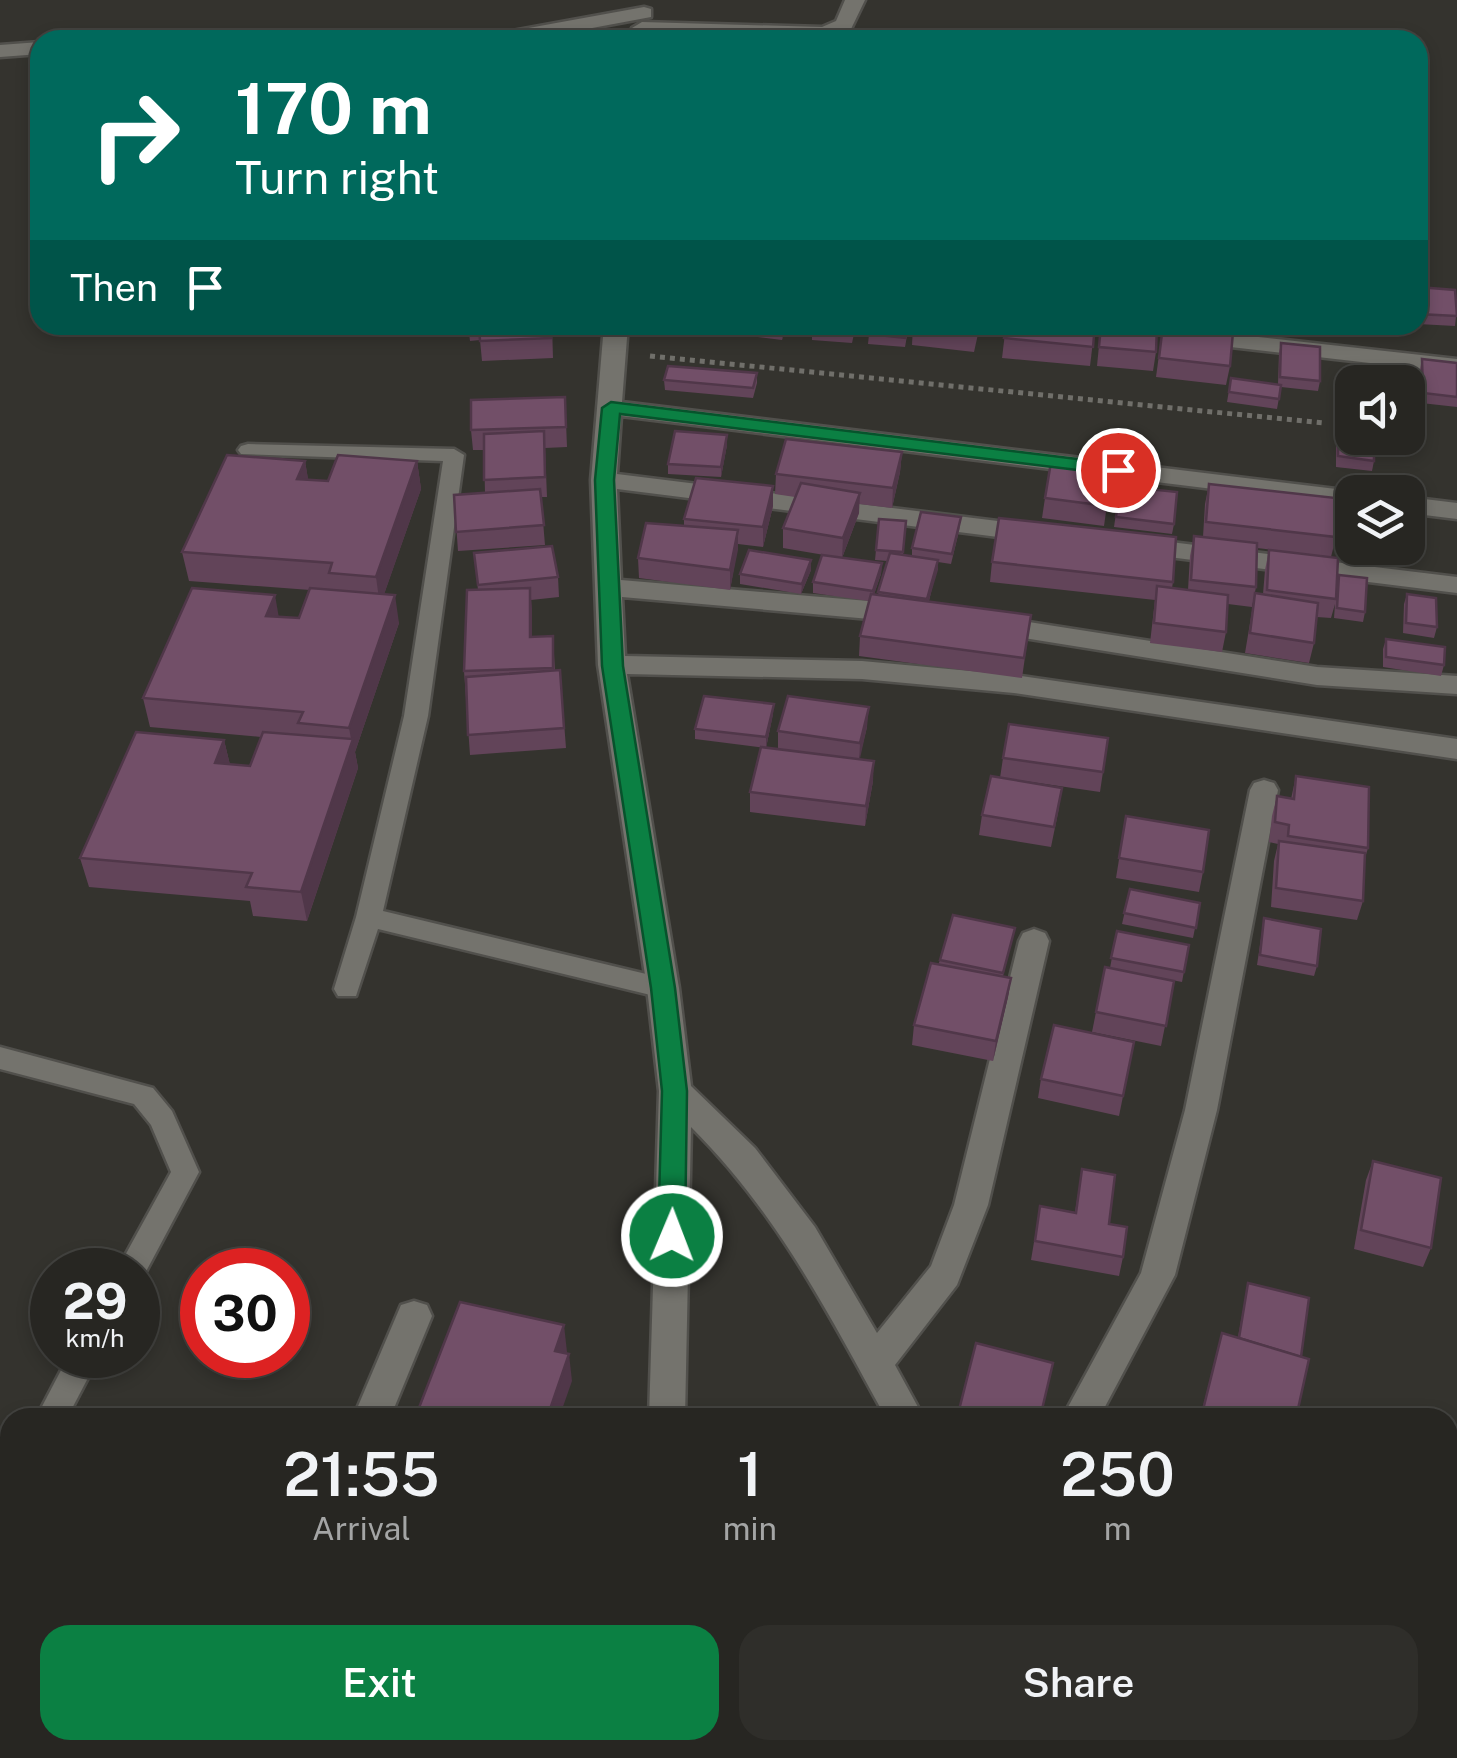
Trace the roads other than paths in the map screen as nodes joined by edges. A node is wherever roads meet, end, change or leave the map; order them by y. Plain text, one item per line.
1 (855, 0) edge
2 (643, 20) edge
3 (570, 30) edge
4 (783, 30) edge
5 (832, 30) edge
6 (30, 48) edge
7 (0, 50) edge
8 (1250, 335) edge
9 (1292, 336) edge
10 (615, 339) edge
11 (1457, 366) edge
12 (611, 408) junction
13 (248, 450) dead end
14 (604, 480) junction
15 (1335, 496) edge
16 (1425, 507) edge
17 (1457, 511) edge
18 (1072, 538) edge
19 (1111, 542) edge
20 (1457, 585) edge
21 (609, 587) junction
22 (925, 616) edge
23 (962, 621) edge
24 (612, 666) junction
25 (1457, 684) edge
26 (1457, 750) edge
27 (1264, 790) dead end
28 (369, 917) junction
29 (1034, 941) dead end
30 (663, 988) junction
31 (347, 989) dead end
32 (0, 1058) edge
33 (675, 1091) junction
34 (144, 1248) edge
35 (414, 1316) dead end
36 (875, 1363) junction
37 (73, 1378) edge
38 (57, 1408) edge
39 (375, 1408) edge
40 (668, 1408) edge
41 (900, 1408) edge
42 (1085, 1408) edge

1 - 5 street
2 - 3 street
2 - 4 street
6 - 7 street
8 - 9 street
9 - 11 street
10 - 12 street
12 - 14 street
12 - 15 street
13 - 28 lane
14 - 18 street
14 - 21 street
16 - 17 street
19 - 20 street
21 - 22 street
21 - 24 street
23 - 25 street
24 - 26 street
24 - 30 street
27 - 42 street
28 - 30 lane
28 - 31 lane
29 - 36 street
30 - 33 street
32 - 34 lane
33 - 36 street
33 - 40 street
35 - 39 street
36 - 41 street
37 - 38 lane

